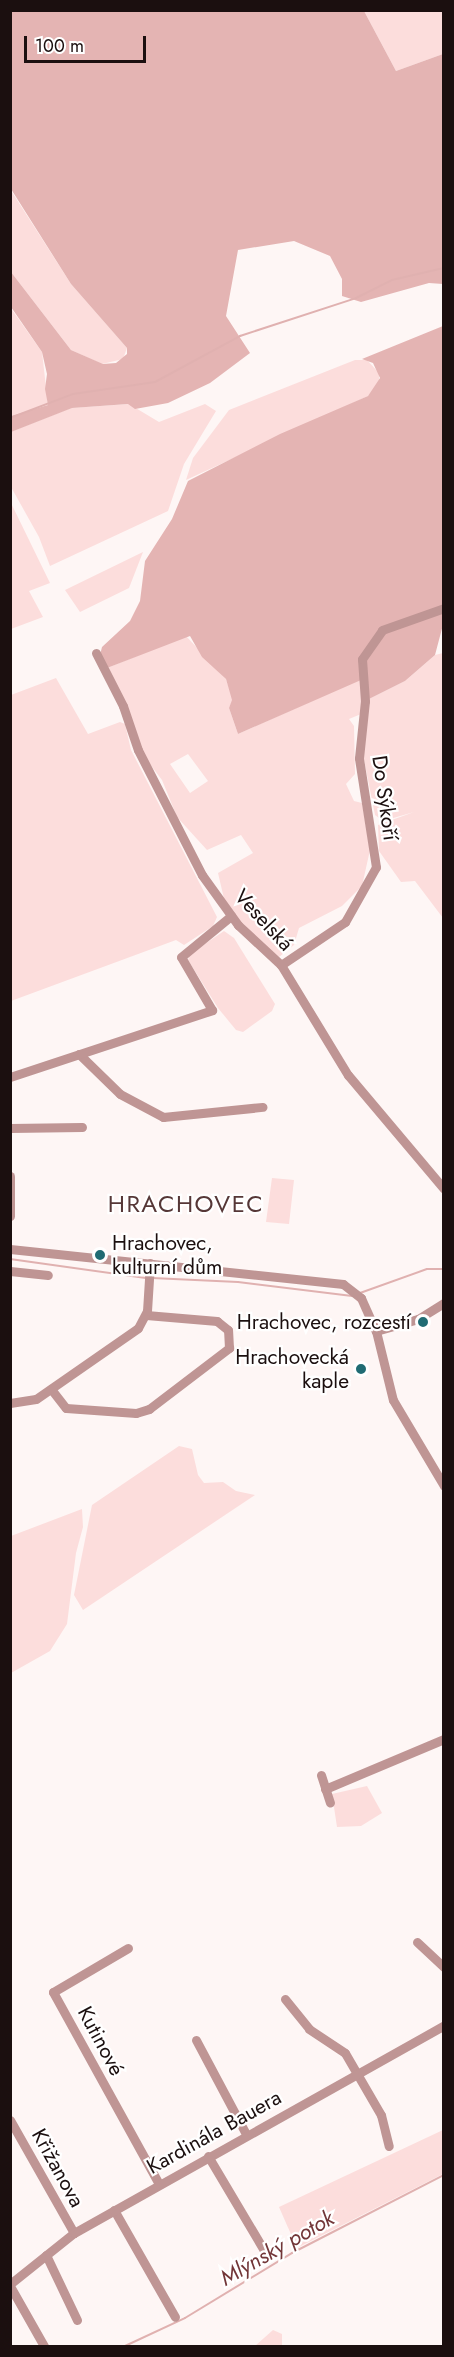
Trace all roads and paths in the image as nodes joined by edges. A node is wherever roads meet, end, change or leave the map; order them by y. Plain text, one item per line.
1 (444, 608) edge
2 (96, 652) dead end
3 (231, 916) junction
4 (281, 965) junction
5 (79, 1054) junction
6 (10, 1077) edge
7 (262, 1107) dead end
8 (82, 1127) dead end
9 (10, 1128) edge
10 (10, 1176) edge
11 (444, 1189) edge
12 (10, 1216) edge
13 (10, 1249) edge
14 (150, 1268) junction
15 (10, 1271) edge
16 (48, 1275) dead end
17 (444, 1304) edge
18 (146, 1315) junction
19 (376, 1331) junction
20 (51, 1389) junction
21 (10, 1403) edge
22 (444, 1486) edge
23 (444, 1739) edge
24 (321, 1775) dead end
25 (325, 1789) junction
26 (330, 1803) dead end
27 (417, 1942) dead end
28 (128, 1948) dead end
29 (444, 1967) edge
30 (285, 1999) dead end
31 (444, 2025) edge
32 (196, 2040) dead end
33 (357, 2073) junction
34 (10, 2120) edge
35 (246, 2134) junction
36 (389, 2146) dead end
37 (208, 2156) junction
38 (159, 2184) junction
39 (114, 2210) junction
40 (74, 2233) junction
41 (46, 2255) junction
42 (268, 2257) dead end
43 (10, 2285) edge
44 (175, 2317) dead end
45 (77, 2320) dead end
46 (44, 2346) edge

1 - 4 street, Do Sýkoří
2 - 3 street, Veselská
3 - 4 street, Veselská
3 - 5 street
4 - 11 street, Veselská
5 - 6 street
5 - 7 street
8 - 9 street
10 - 12 street
13 - 14 street
14 - 18 street
14 - 19 street
15 - 16 street
17 - 19 street
18 - 20 street
18 - 20 street
19 - 22 street
20 - 21 street
23 - 25 street
24 - 25 street
25 - 26 street
27 - 29 street
28 - 38 street, Kutinové
30 - 33 street
31 - 33 street, Kardinála Bauera
32 - 35 street
33 - 35 street, Kardinála Bauera
33 - 36 street
34 - 40 street, Křižanova
35 - 37 street, Kardinála Bauera
37 - 38 street, Kardinála Bauera
37 - 42 street
38 - 39 street, Kardinála Bauera
39 - 40 street, Kardinála Bauera
39 - 44 street
40 - 41 street, Kardinála Bauera
41 - 43 street, Kardinála Bauera
41 - 45 street
43 - 46 street

